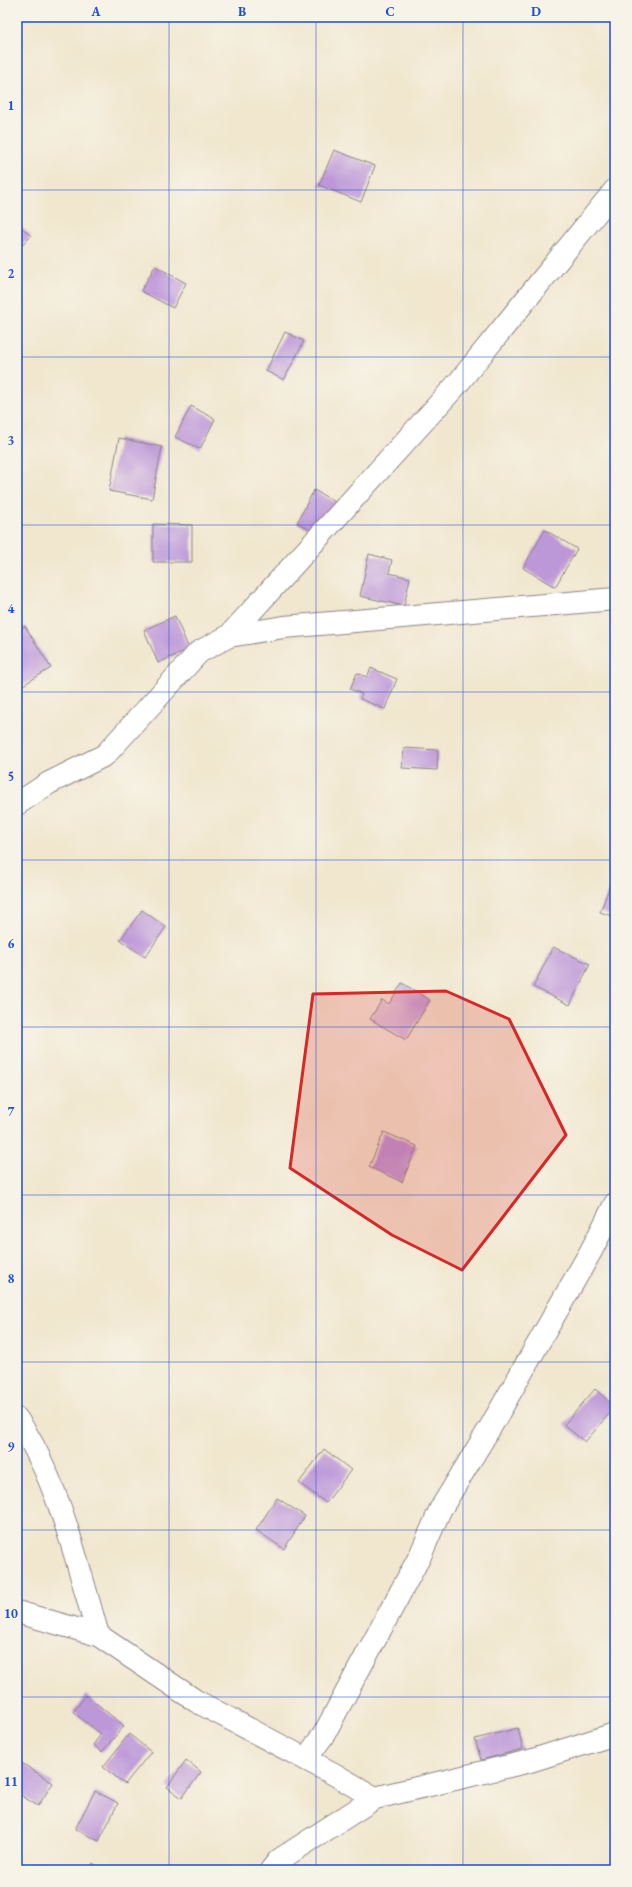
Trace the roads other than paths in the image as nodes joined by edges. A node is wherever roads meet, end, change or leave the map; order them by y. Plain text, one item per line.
1 (615, 190) edge
2 (615, 600) edge
3 (229, 636) junction
4 (17, 804) edge
5 (615, 1204) edge
6 (17, 1419) edge
7 (17, 1612) edge
8 (98, 1634) junction
9 (615, 1734) edge
10 (306, 1759) junction
11 (375, 1798) junction
12 (270, 1870) edge

1 - 3 street
2 - 3 street
3 - 4 street
5 - 10 street
6 - 8 street
7 - 8 street
8 - 10 street
9 - 11 street
10 - 11 street
11 - 12 street

